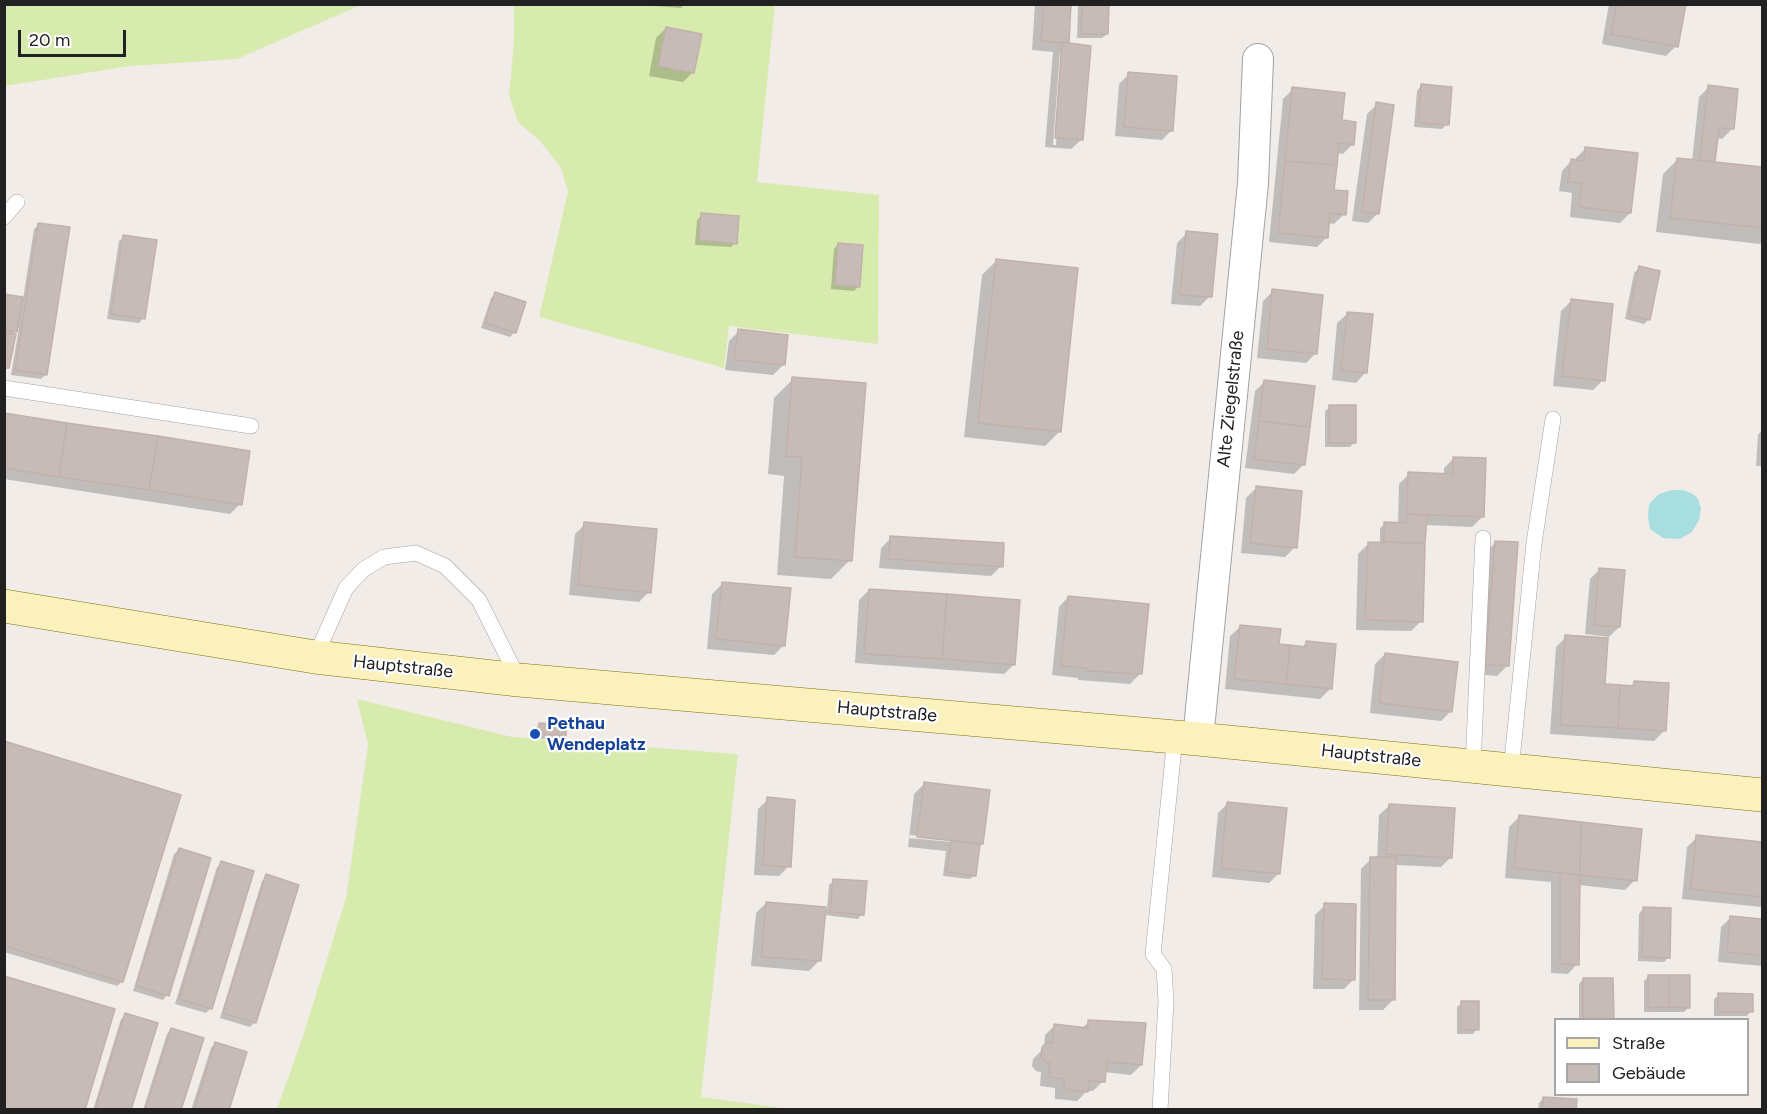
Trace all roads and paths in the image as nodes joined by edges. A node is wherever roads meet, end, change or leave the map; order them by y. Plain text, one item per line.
1 (1258, 59) dead end
2 (17, 202) dead end
3 (4, 217) edge
4 (4, 388) edge
5 (1553, 419) dead end
6 (252, 426) dead end
7 (1483, 538) dead end
8 (8, 608) edge
9 (315, 657) junction
10 (519, 680) junction
11 (1186, 738) junction
12 (1473, 766) junction
13 (1510, 770) junction
14 (1762, 795) edge
15 (1160, 1110) edge

1 - 11 street, Alte Ziegelstraße
2 - 3 lane
4 - 6 lane
5 - 13 lane
7 - 12 lane
8 - 9 main road, Hauptstraße
9 - 10 main road, Hauptstraße
9 - 10 lane
10 - 11 main road, Hauptstraße
11 - 12 main road, Hauptstraße
11 - 15 lane
12 - 13 main road, Hauptstraße
13 - 14 main road, Hauptstraße

